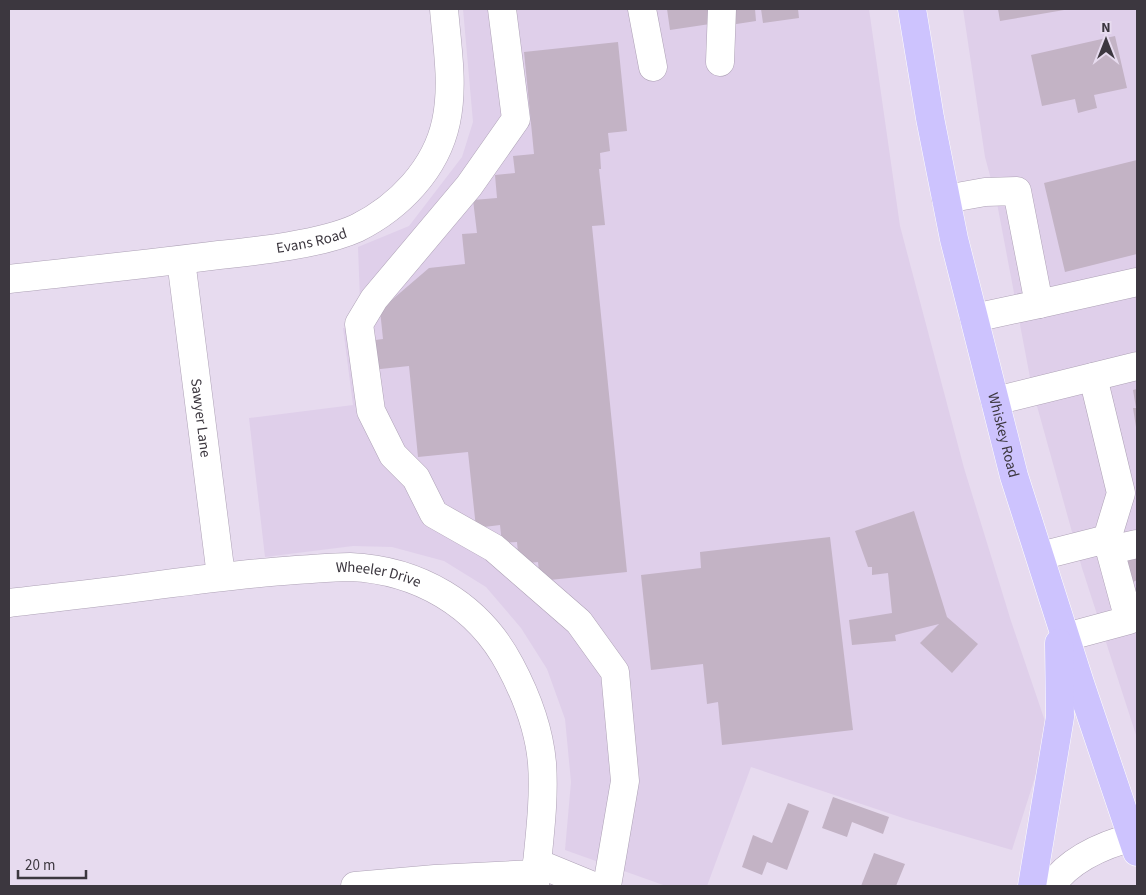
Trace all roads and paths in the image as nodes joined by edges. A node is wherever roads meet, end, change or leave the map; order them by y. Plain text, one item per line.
1 (444, 9) edge
2 (502, 9) edge
3 (642, 9) edge
4 (658, 9) edge
5 (722, 9) edge
6 (912, 9) edge
7 (720, 62) dead end
8 (946, 199) junction
9 (181, 260) junction
10 (9, 279) edge
11 (1137, 282) edge
12 (1039, 304) junction
13 (974, 318) junction
14 (1137, 366) edge
15 (1093, 377) junction
16 (996, 401) junction
17 (1129, 492) edge
18 (1109, 544) junction
19 (1137, 544) edge
20 (1040, 556) junction
21 (221, 576) junction
22 (9, 603) edge
23 (1058, 612) junction
24 (1133, 620) edge
25 (1066, 637) junction
26 (1136, 842) edge
27 (536, 875) edge
28 (355, 886) edge
29 (593, 886) edge
30 (607, 886) edge
31 (1032, 886) edge
32 (1051, 886) edge

1 - 9 street, Evans Road
2 - 30 street
3 - 4 street
5 - 7 street
6 - 8 main road, Whiskey Road
8 - 12 street
8 - 13 main road, Whiskey Road
9 - 10 street, Evans Road
9 - 21 street, Sawyer Lane
11 - 12 street
12 - 13 street
13 - 16 main road, Whiskey Road
14 - 15 street
15 - 16 street
15 - 17 street
16 - 20 main road, Whiskey Road
17 - 18 street
18 - 19 street
18 - 20 street
18 - 24 street
20 - 23 main road, Whiskey Road
21 - 22 street, Wheeler Drive
21 - 27 street, Wheeler Drive
23 - 25 main road, Whiskey Road
23 - 31 main road
24 - 25 street
25 - 26 main road, Whiskey Road
26 - 32 street
27 - 28 street
27 - 29 street

